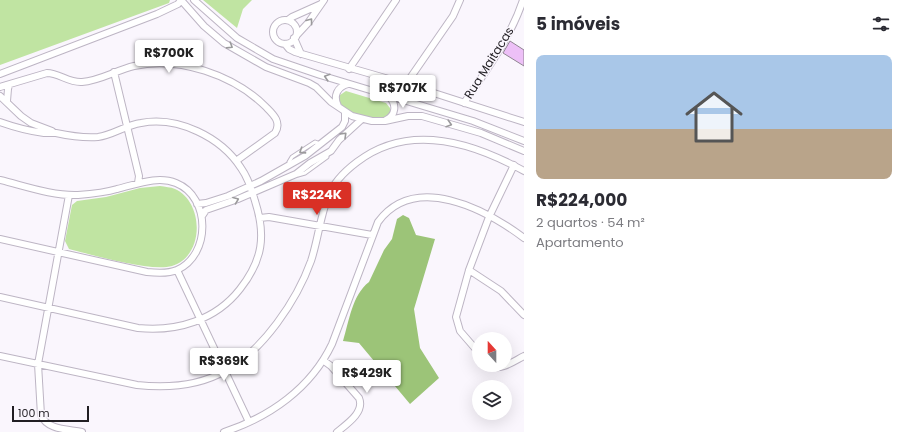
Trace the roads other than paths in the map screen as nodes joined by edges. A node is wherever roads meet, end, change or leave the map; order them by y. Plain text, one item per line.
1 (181, 0) edge
2 (194, 0) edge
3 (396, 0) edge
4 (460, 0) edge
5 (523, 0) edge
6 (323, 2) edge
7 (288, 20) junction
8 (295, 37) junction
9 (285, 44) junction
10 (302, 54) junction
11 (349, 69) junction
12 (114, 72) junction
13 (0, 74) edge
14 (348, 84) junction
15 (406, 84) junction
16 (9, 85) junction
17 (0, 87) edge
18 (0, 96) edge
19 (386, 96) junction
20 (7, 101) junction
21 (464, 103) junction
22 (338, 106) junction
23 (345, 112) junction
24 (21, 116) junction
25 (362, 119) junction
26 (523, 120) edge
27 (385, 121) junction
28 (0, 122) edge
29 (127, 126) junction
30 (14, 127) junction
31 (55, 133) junction
32 (524, 141) edge
33 (320, 144) junction
34 (524, 151) edge
35 (328, 153) junction
36 (236, 161) junction
37 (290, 165) junction
38 (514, 166) junction
39 (524, 171) edge
40 (296, 174) junction
41 (0, 180) edge
42 (138, 183) junction
43 (252, 190) junction
44 (69, 195) junction
45 (197, 204) junction
46 (202, 216) junction
47 (489, 217) junction
48 (260, 218) junction
49 (320, 225) junction
50 (372, 235) junction
51 (524, 238) edge
52 (0, 239) edge
53 (59, 252) junction
54 (176, 270) junction
55 (469, 270) junction
56 (0, 297) edge
57 (48, 308) junction
58 (524, 315) edge
59 (200, 320) junction
60 (472, 345) edge
61 (0, 356) edge
62 (524, 356) edge
63 (324, 361) junction
64 (512, 362) edge
65 (38, 364) junction
66 (225, 372) junction
67 (250, 422) junction
68 (82, 432) edge
69 (224, 432) edge
70 (337, 432) edge

1 - 13 street
1 -> 22 street
14 -> 2 street
3 - 11 street
4 - 15 street
5 - 21 street, Rua Maitacas
6 - 7 street
8 -> 6 street
7 - 8 street
7 - 9 street
8 - 9 street
8 - 10 street
9 - 10 street
10 - 11 street
11 - 15 street
12 - 16 street
12 - 29 street
12 - 36 street
14 - 19 street
14 - 22 street
15 - 21 street
16 - 17 street
16 - 20 street
18 - 20 street
19 - 27 street
19 - 32 street
20 - 24 street
21 - 26 street
22 - 23 street
23 - 25 street
23 - 33 street
24 - 30 street
24 - 31 street
25 - 27 street
35 -> 25 street
27 -> 34 street
28 - 30 street
29 - 31 street
29 - 36 street
29 - 42 street
30 - 31 street
33 - 35 street
33 -> 37 street
35 - 40 street
36 - 43 street
37 - 40 street
37 - 43 street
38 - 39 street
38 - 47 street
38 - 49 street
40 - 43 street
41 - 44 street
42 - 44 street
42 - 45 street
43 - 45 street
46 -> 43 street
43 - 48 street
44 - 53 street
45 - 46 street
46 - 54 street
47 - 50 street
47 - 51 street
47 - 55 street
48 - 49 street
48 - 59 street
49 - 50 street
49 - 66 street
50 - 63 street
52 - 53 street
53 - 54 street
53 - 57 street
54 - 59 street
55 - 58 street
55 - 60 street
56 - 57 street
57 - 59 street
57 - 65 street
59 - 66 street
61 - 65 street
62 - 64 street
63 - 67 street
63 - 70 street
65 - 66 street
65 - 68 street
66 - 67 street
67 - 69 street

